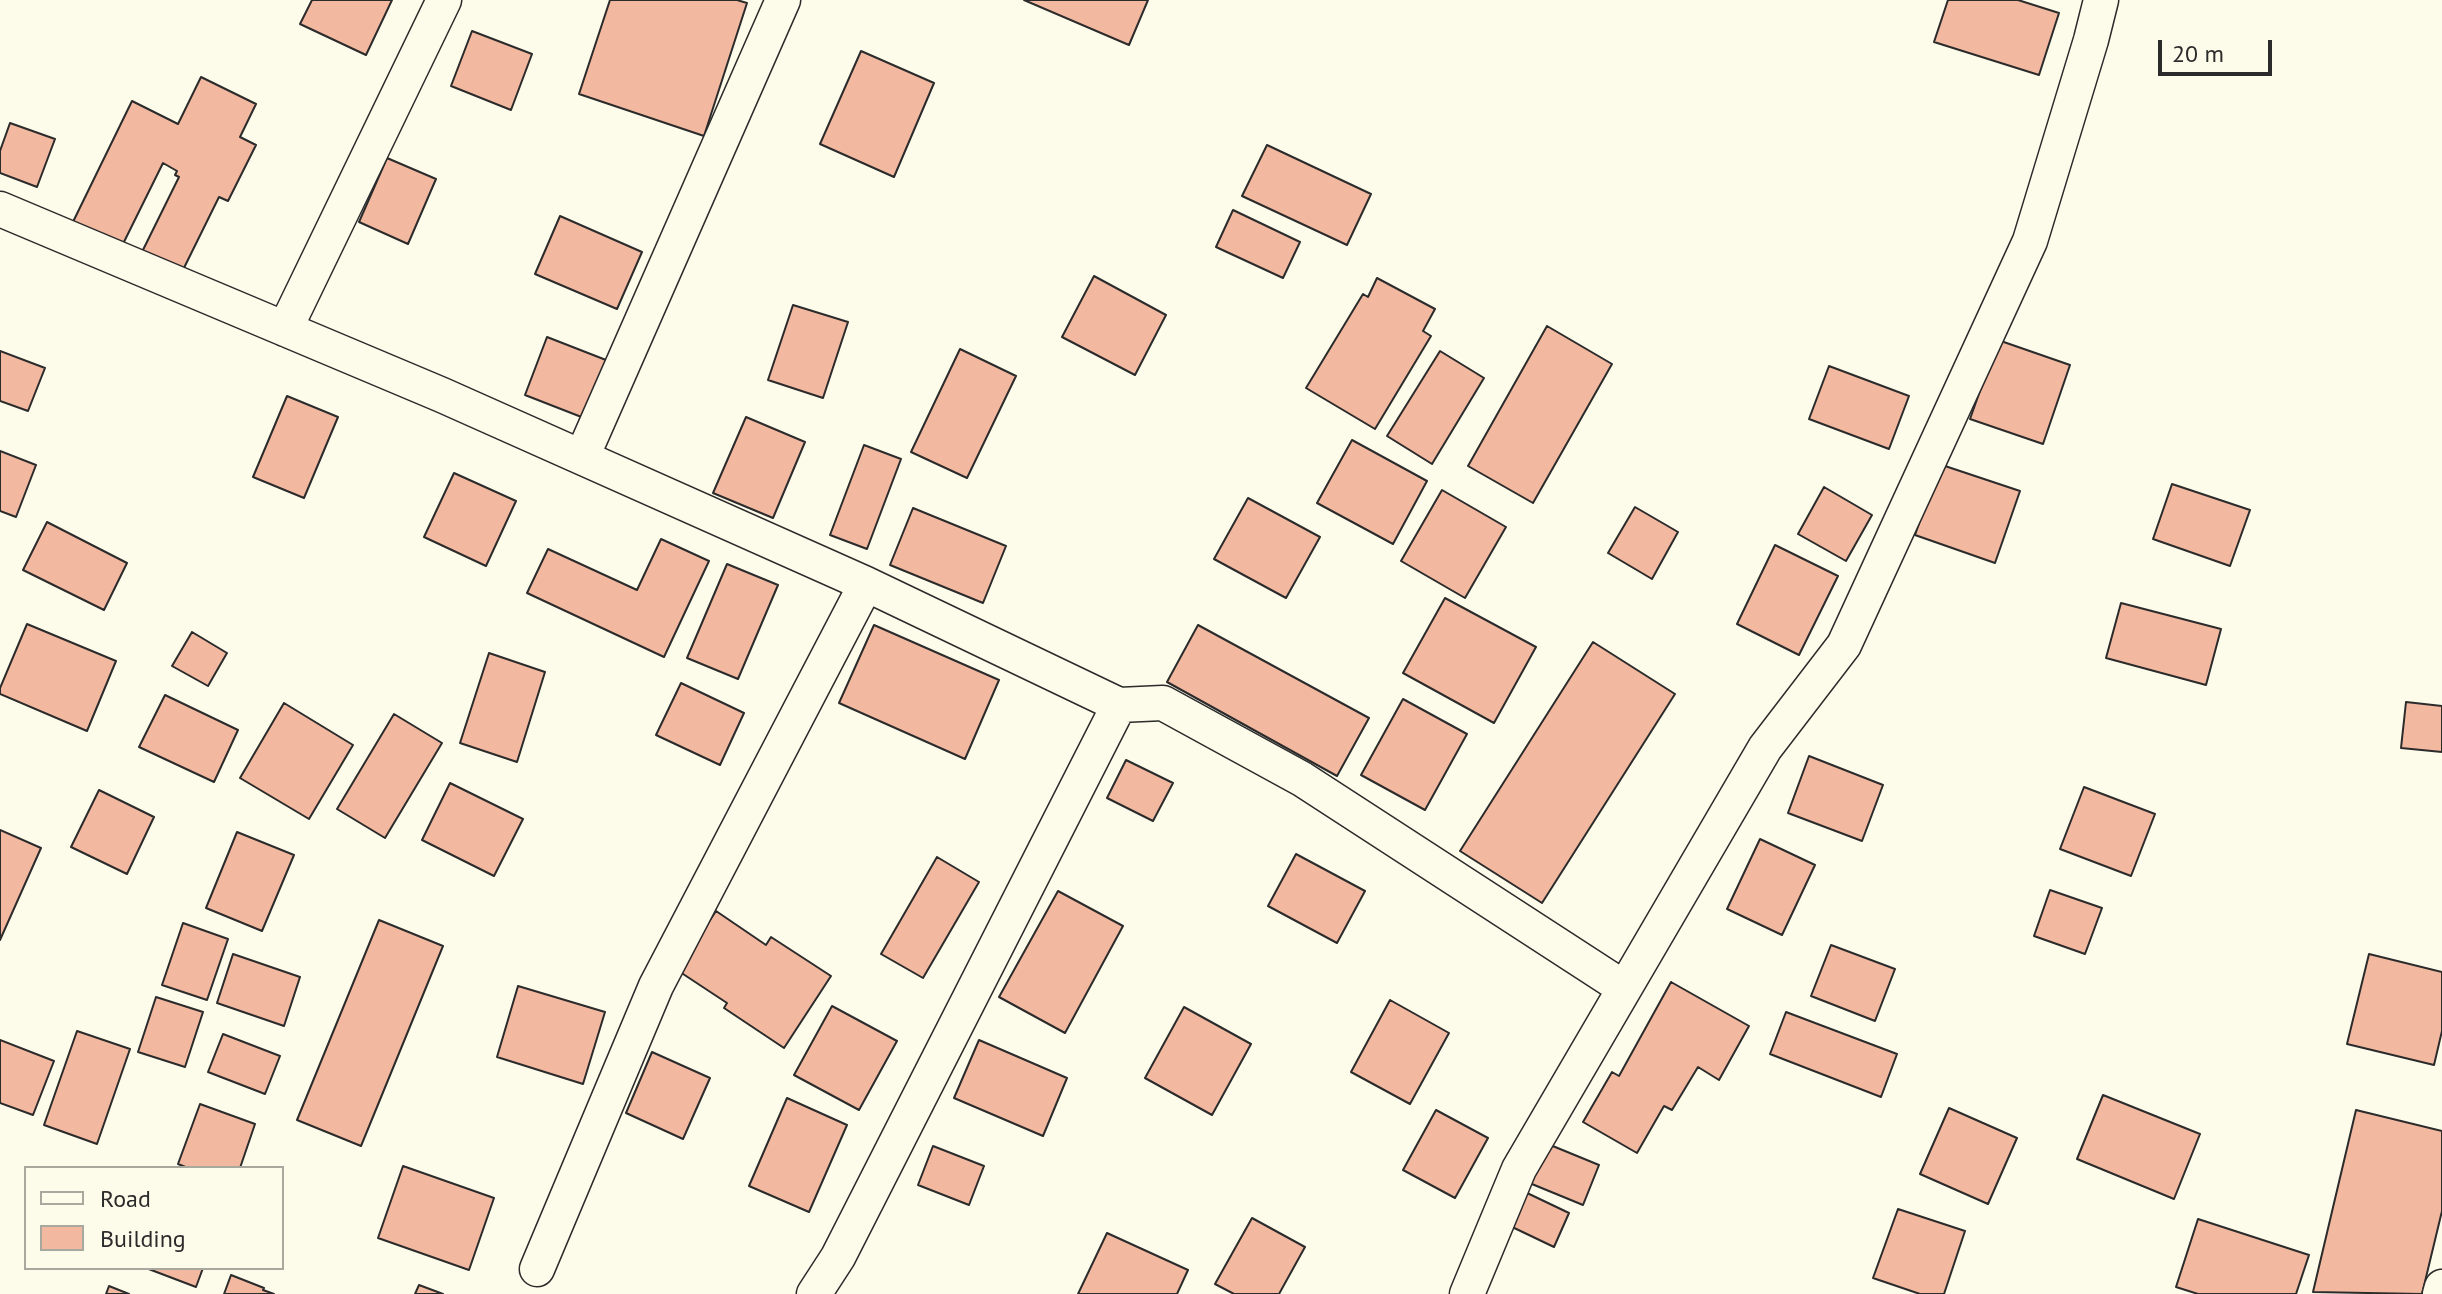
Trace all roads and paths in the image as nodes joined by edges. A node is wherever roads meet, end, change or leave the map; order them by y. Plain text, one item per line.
1 (444, 0) edge
2 (783, 0) edge
3 (2101, 0) edge
4 (0, 209) edge
5 (285, 329) junction
6 (582, 457) junction
7 (866, 584) junction
8 (1119, 705) junction
9 (1624, 988) junction
10 (537, 1269) dead end
11 (2442, 1287) edge
12 (814, 1294) edge
13 (1467, 1294) edge
14 (2440, 1294) edge

1 - 5 street
2 - 6 street
3 - 9 street
4 - 5 street
5 - 6 street
6 - 7 street
7 - 8 street
7 - 10 street
8 - 9 street
8 - 12 street
9 - 13 street
11 - 14 street

